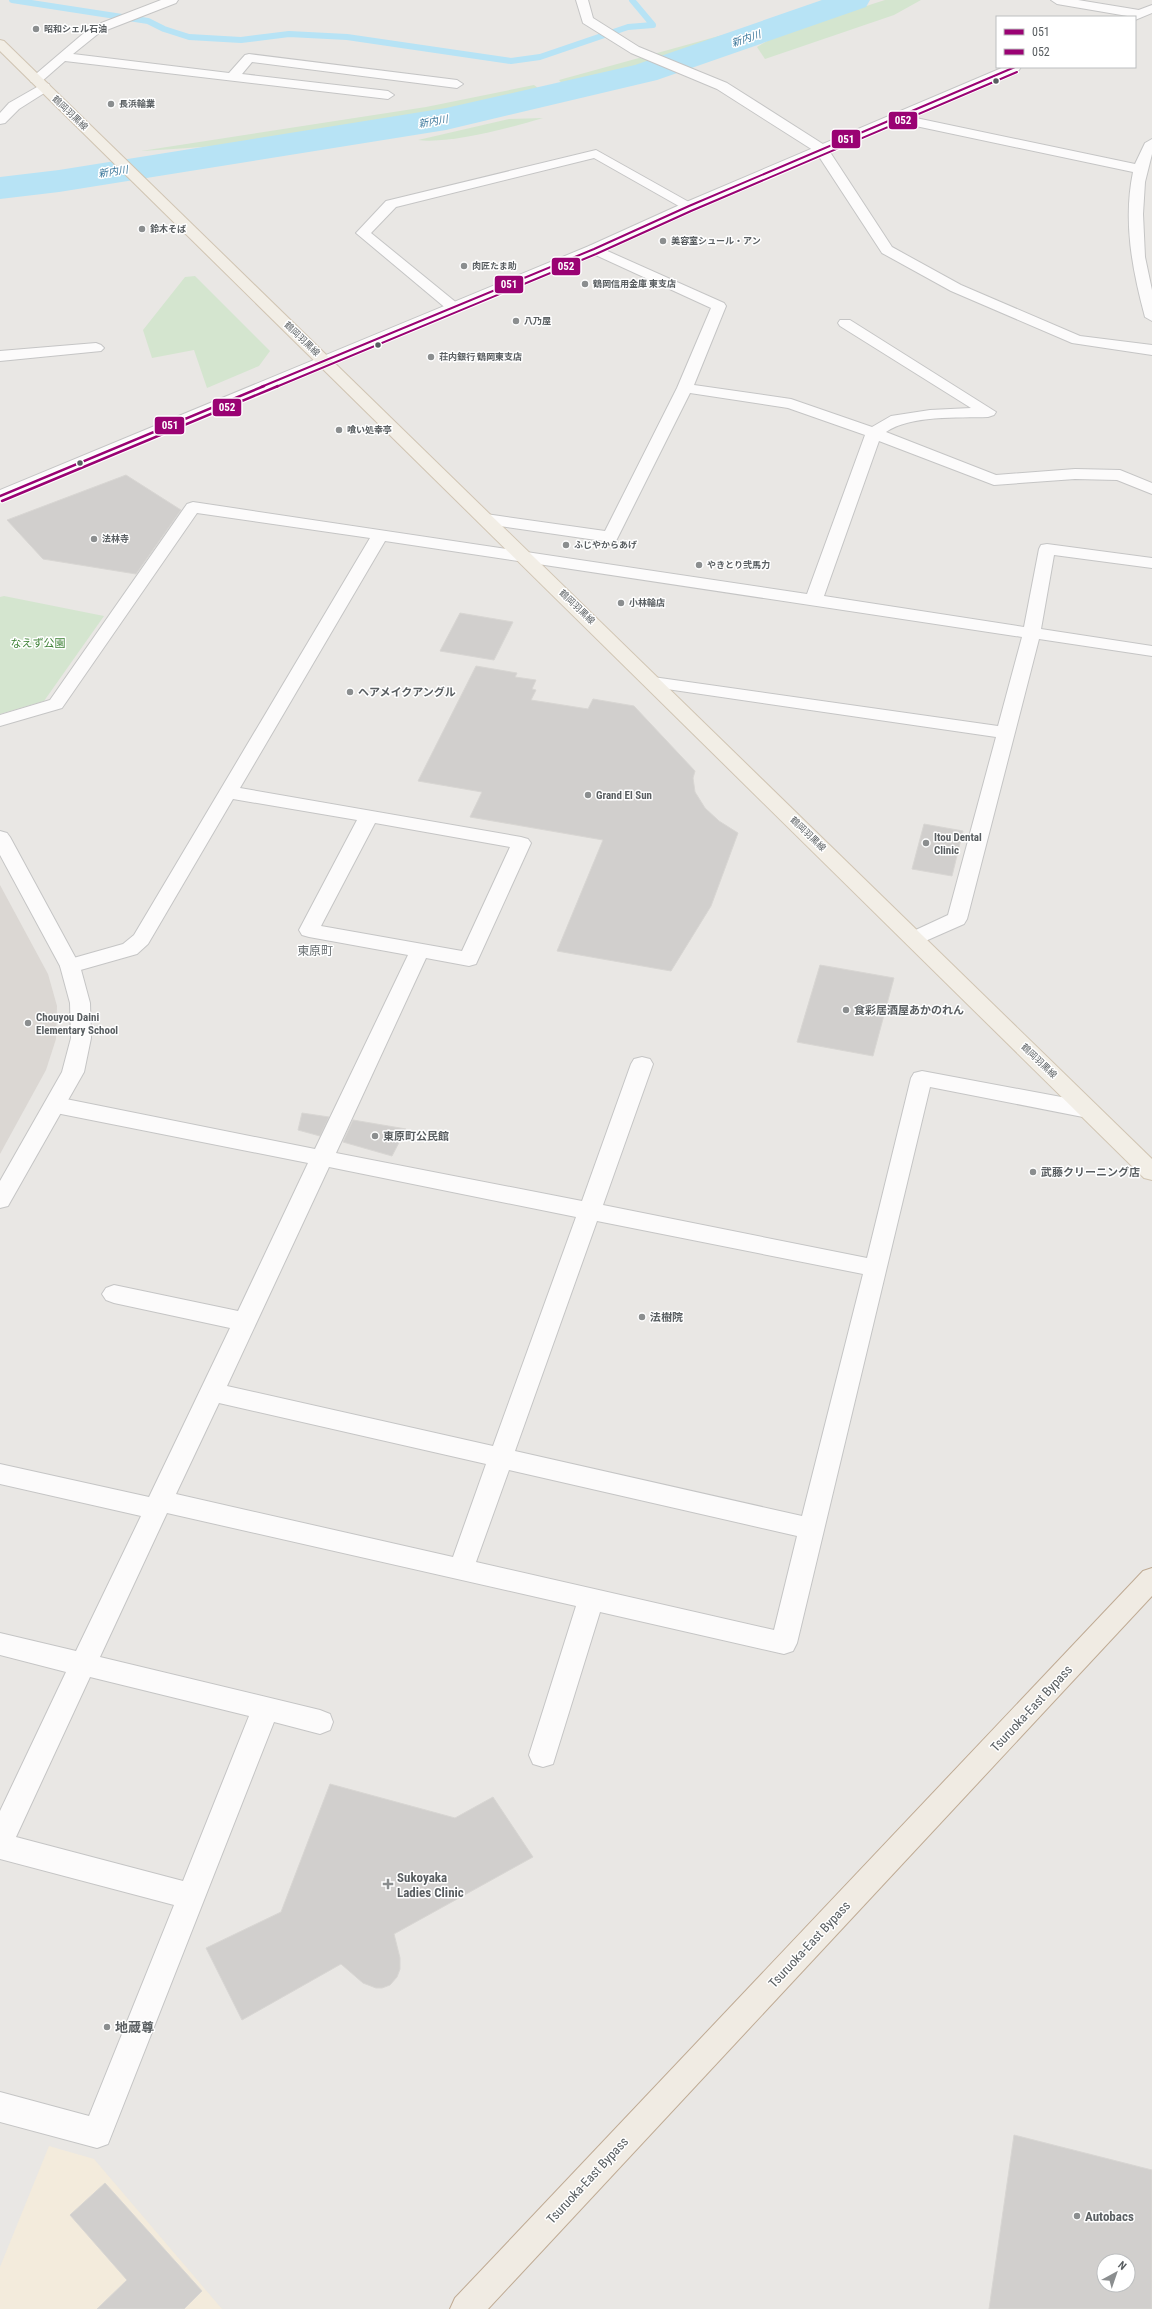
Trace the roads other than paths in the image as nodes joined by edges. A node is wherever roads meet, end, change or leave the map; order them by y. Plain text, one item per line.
1 (172, 0) edge
2 (582, 0) edge
3 (1061, 0) edge
4 (1144, 13) edge
5 (0, 44) edge
6 (63, 57) junction
7 (1013, 68) edge
8 (232, 77) junction
9 (40, 83) junction
10 (457, 84) dead end
11 (388, 96) dead end
12 (0, 105) edge
13 (14, 106) junction
14 (896, 118) junction
15 (0, 120) edge
16 (1152, 142) edge
17 (821, 150) junction
18 (1139, 169) junction
19 (689, 206) junction
20 (1138, 206) junction
21 (1152, 209) edge
22 (594, 248) junction
23 (453, 307) junction
24 (1152, 317) edge
25 (845, 323) dead end
26 (96, 348) dead end
27 (1152, 350) edge
28 (0, 356) edge
29 (325, 361) junction
30 (685, 388) junction
31 (874, 433) junction
32 (1152, 489) edge
33 (1, 495) edge
34 (486, 519) junction
35 (380, 535) junction
36 (526, 558) junction
37 (1152, 563) edge
38 (814, 599) junction
39 (1032, 633) junction
40 (1152, 651) edge
41 (652, 682) junction
42 (0, 721) edge
43 (1006, 733) junction
44 (228, 792) junction
45 (369, 816) junction
46 (0, 837) edge
47 (914, 939) junction
48 (420, 950) junction
49 (70, 966) junction
50 (642, 1064) dead end
51 (56, 1105) junction
52 (1088, 1110) junction
53 (322, 1158) junction
54 (1152, 1172) edge
55 (0, 1200) edge
56 (589, 1212) junction
57 (876, 1268) junction
58 (114, 1294) dead end
59 (245, 1322) junction
60 (212, 1392) junction
61 (501, 1457) junction
62 (0, 1474) edge
63 (158, 1505) junction
64 (812, 1529) junction
65 (460, 1569) junction
66 (1152, 1579) edge
67 (592, 1600) junction
68 (0, 1644) edge
69 (84, 1664) junction
70 (266, 1708) junction
71 (320, 1722) dead end
72 (543, 1755) dead end
73 (0, 1841) edge
74 (0, 1846) edge
75 (191, 1896) junction
76 (0, 2107) edge
77 (466, 2309) edge

1 - 6 street
2 - 17 street
3 - 4 street
5 - 9 main road, 鶴岡羽黒線
6 - 8 street
6 - 9 street
7 - 14 street
8 - 10 street
8 - 11 street
9 - 13 street
9 - 29 main road, 鶴岡羽黒線
12 - 13 street
13 - 15 street
14 - 17 street
14 - 18 street
16 - 18 street
17 - 19 street
17 - 27 street
18 - 20 street
19 - 22 street
19 - 23 street
20 - 21 street
20 - 24 street
22 - 23 street
22 - 30 street
23 - 29 street
25 - 31 street
26 - 28 street
29 - 33 street
29 - 34 main road, 鶴岡羽黒線
30 - 31 street
30 - 34 street
31 - 32 street
31 - 38 street
34 - 36 main road, 鶴岡羽黒線
35 - 36 street
35 - 42 street
35 - 44 street
36 - 38 street
36 - 41 main road, 鶴岡羽黒線
37 - 39 street
38 - 39 street
39 - 40 street
39 - 43 street
41 - 43 street
41 - 47 main road, 鶴岡羽黒線
43 - 47 street
44 - 45 street
44 - 49 street
45 - 48 street
45 - 48 street
46 - 49 street
47 - 52 main road, 鶴岡羽黒線
48 - 53 street
49 - 51 street
50 - 56 street
51 - 53 street
51 - 55 street
52 - 54 main road, 鶴岡羽黒線
52 - 57 street
53 - 56 street
53 - 59 street
56 - 57 street
56 - 61 street
57 - 64 street
58 - 59 street
59 - 60 street
60 - 61 street
60 - 63 street
61 - 64 street
61 - 65 street
62 - 63 street
63 - 65 street
63 - 69 street
64 - 67 street
65 - 67 street
66 - 77 highway, Tsuruoka-East Bypass
67 - 72 street
68 - 69 street
69 - 70 street
69 - 73 street
70 - 71 street
70 - 75 street
74 - 75 street
75 - 76 street

